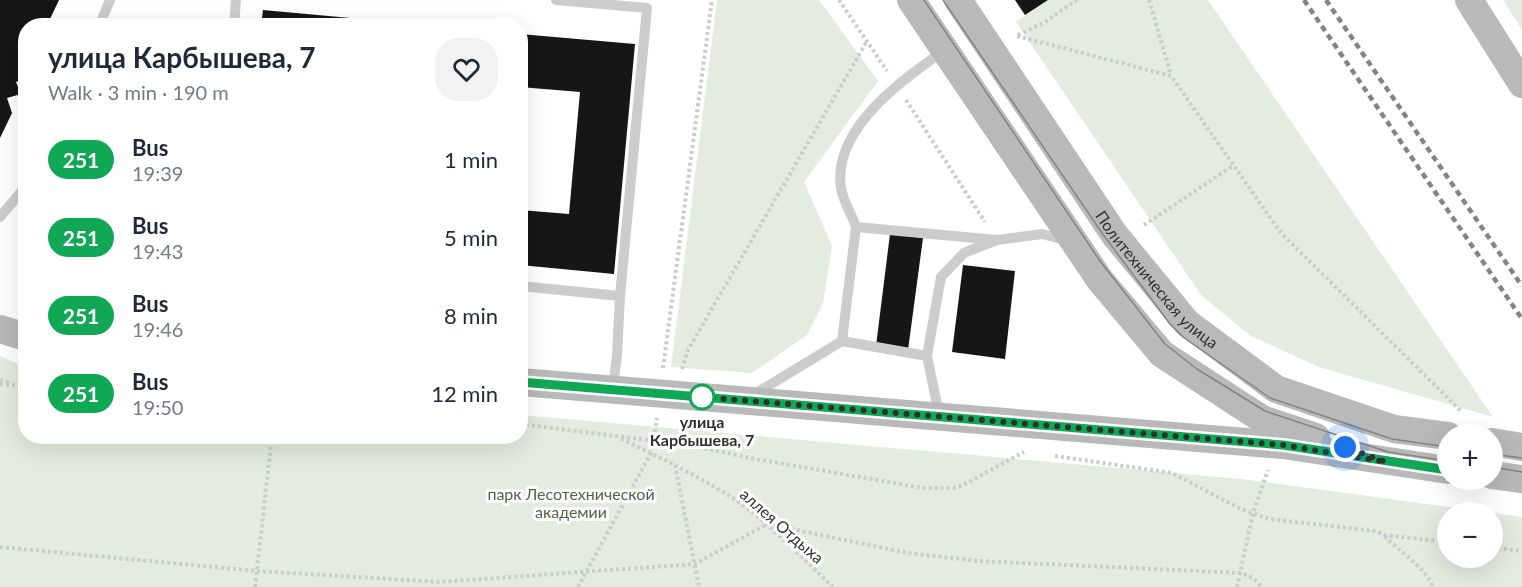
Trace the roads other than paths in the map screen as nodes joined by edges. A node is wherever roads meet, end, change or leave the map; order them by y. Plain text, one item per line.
1 (110, 0) edge
2 (236, 0) edge
3 (556, 0) edge
4 (911, 0) edge
5 (958, 0) edge
6 (1468, 0) edge
7 (102, 18) edge
8 (235, 18) edge
9 (945, 50) junction
10 (1522, 84) edge
11 (18, 196) edge
12 (0, 217) edge
13 (856, 227) junction
14 (997, 240) junction
15 (1074, 242) junction
16 (528, 287) edge
17 (620, 296) junction
18 (0, 329) edge
19 (18, 335) edge
20 (842, 341) junction
21 (927, 356) junction
22 (528, 383) edge
23 (612, 390) junction
24 (742, 401) junction
25 (940, 417) junction
26 (1437, 428) edge
27 (1503, 444) edge
28 (1522, 447) edge
29 (1386, 462) junction
30 (1437, 469) edge
31 (1503, 476) edge
32 (1522, 479) edge

1 - 7 lane
2 - 8 lane
3 - 17 lane
4 - 9 main road
5 - 26 main road, Политехническая улица
6 - 10 main road
9 - 13 lane
9 - 15 main road
11 - 12 lane
13 - 14 lane
13 - 20 lane
14 - 15 lane
14 - 21 lane
15 - 29 main road
16 - 17 lane
17 - 23 lane
18 - 19 main road
20 - 21 lane
20 - 24 lane
21 - 25 lane
22 - 23 main road
23 - 24 main road
24 - 25 main road
25 - 29 main road
27 - 28 main road
29 - 30 main road
31 - 32 main road

